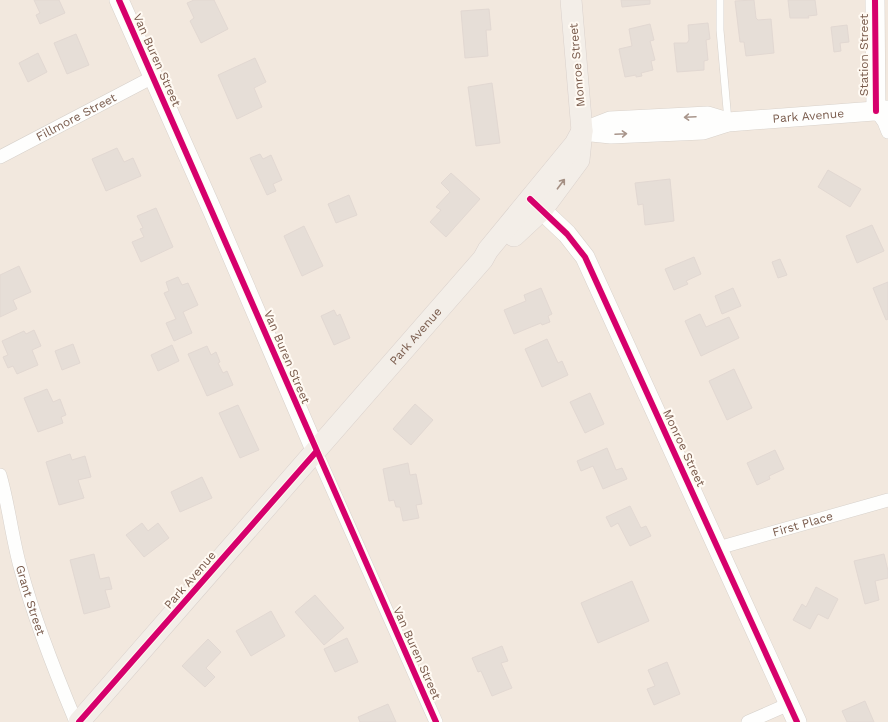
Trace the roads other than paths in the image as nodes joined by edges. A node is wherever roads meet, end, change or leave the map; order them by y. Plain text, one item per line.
1 (119, 0) edge
2 (571, 0) edge
3 (720, 0) edge
4 (875, 0) edge
5 (153, 77) junction
6 (882, 110) edge
7 (728, 122) junction
8 (582, 131) junction
9 (888, 132) edge
10 (0, 157) edge
11 (536, 204) junction
12 (316, 452) junction
13 (0, 475) edge
14 (888, 500) edge
15 (718, 548) junction
16 (789, 704) junction
17 (76, 722) edge
18 (79, 722) edge
19 (436, 722) edge
20 (748, 722) edge
21 (797, 722) edge

1 - 5 street, Van Buren Street
2 - 8 main road, Monroe Street
3 - 7 lane
4 - 6 street, Station Street
5 - 10 street, Fillmore Street
5 - 12 street, Van Buren Street
6 - 7 street, Park Avenue
6 - 9 street, Station Street
7 - 8 street, Park Avenue
8 - 11 main road, Park Avenue
11 - 12 main road, Park Avenue
11 - 15 street, Monroe Street
12 - 18 main road, Park Avenue
12 - 19 street, Van Buren Street
13 - 17 street, Grant Street
14 - 15 street, First Place
15 - 16 street, Monroe Street
16 - 20 street
16 - 21 street, Monroe Street

